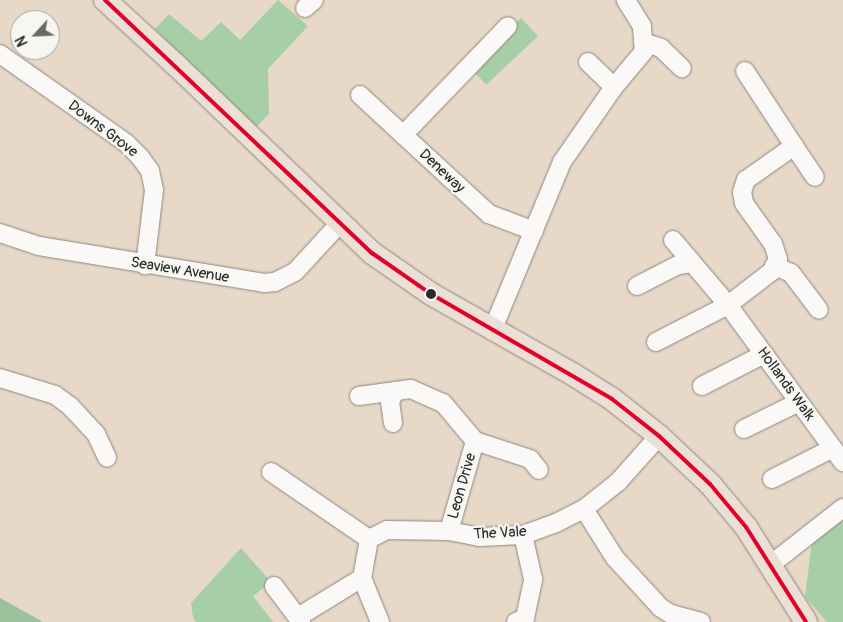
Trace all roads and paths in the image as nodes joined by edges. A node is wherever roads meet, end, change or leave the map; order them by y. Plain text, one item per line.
1 (105, 0) edge
2 (626, 0) edge
3 (508, 26) dead end
4 (643, 42) junction
5 (0, 54) edge
6 (588, 62) dead end
7 (682, 68) dead end
8 (745, 70) dead end
9 (614, 87) junction
10 (360, 95) dead end
11 (403, 135) junction
12 (794, 146) junction
13 (815, 177) dead end
14 (340, 223) junction
15 (534, 231) junction
16 (0, 233) edge
17 (673, 240) dead end
18 (692, 263) junction
19 (145, 265) junction
20 (774, 266) junction
21 (637, 286) dead end
22 (728, 305) junction
23 (819, 310) dead end
24 (492, 330) junction
25 (656, 342) dead end
26 (764, 354) junction
27 (0, 378) edge
28 (702, 386) dead end
29 (396, 391) junction
30 (359, 396) dead end
31 (800, 402) junction
32 (393, 423) dead end
33 (744, 429) dead end
34 (659, 436) junction
35 (475, 441) junction
36 (838, 455) edge
37 (107, 458) dead end
38 (539, 470) dead end
39 (271, 472) dead end
40 (772, 478) dead end
41 (843, 508) edge
42 (584, 509) junction
43 (449, 531) junction
44 (523, 535) junction
45 (369, 539) junction
46 (770, 565) junction
47 (362, 578) junction
48 (274, 586) dead end
49 (300, 620) edge
50 (380, 622) edge
51 (516, 622) edge
52 (701, 622) edge
53 (806, 622) edge

1 - 14 main road
2 - 4 street
3 - 11 street
4 - 7 street
4 - 9 street
5 - 19 street, Downs Grove
6 - 9 street
8 - 12 street
9 - 15 street
10 - 11 street, Deneway
11 - 15 street, Deneway
12 - 13 street
12 - 20 street
14 - 19 street, Seaview Avenue
14 - 24 main road
15 - 24 street
16 - 19 street, Seaview Avenue
17 - 18 street, Hollands Walk
18 - 21 street
18 - 22 street, Hollands Walk
20 - 22 street
20 - 23 street
22 - 25 street
22 - 26 street, Hollands Walk
24 - 34 main road
26 - 28 street
26 - 31 street, Hollands Walk
27 - 37 street
29 - 30 street, Leon Drive
29 - 32 street
29 - 35 street, Leon Drive
31 - 33 street
31 - 36 street, Hollands Walk
34 - 42 street, The Vale
34 - 46 main road
35 - 38 street, Leon Drive
35 - 43 street, Leon Drive
36 - 40 street
39 - 45 street
41 - 46 street
42 - 44 street, The Vale
42 - 52 street
43 - 44 street, The Vale
43 - 45 street, The Vale
44 - 51 street
45 - 47 street
46 - 53 main road
47 - 49 street
47 - 50 street
48 - 49 street

